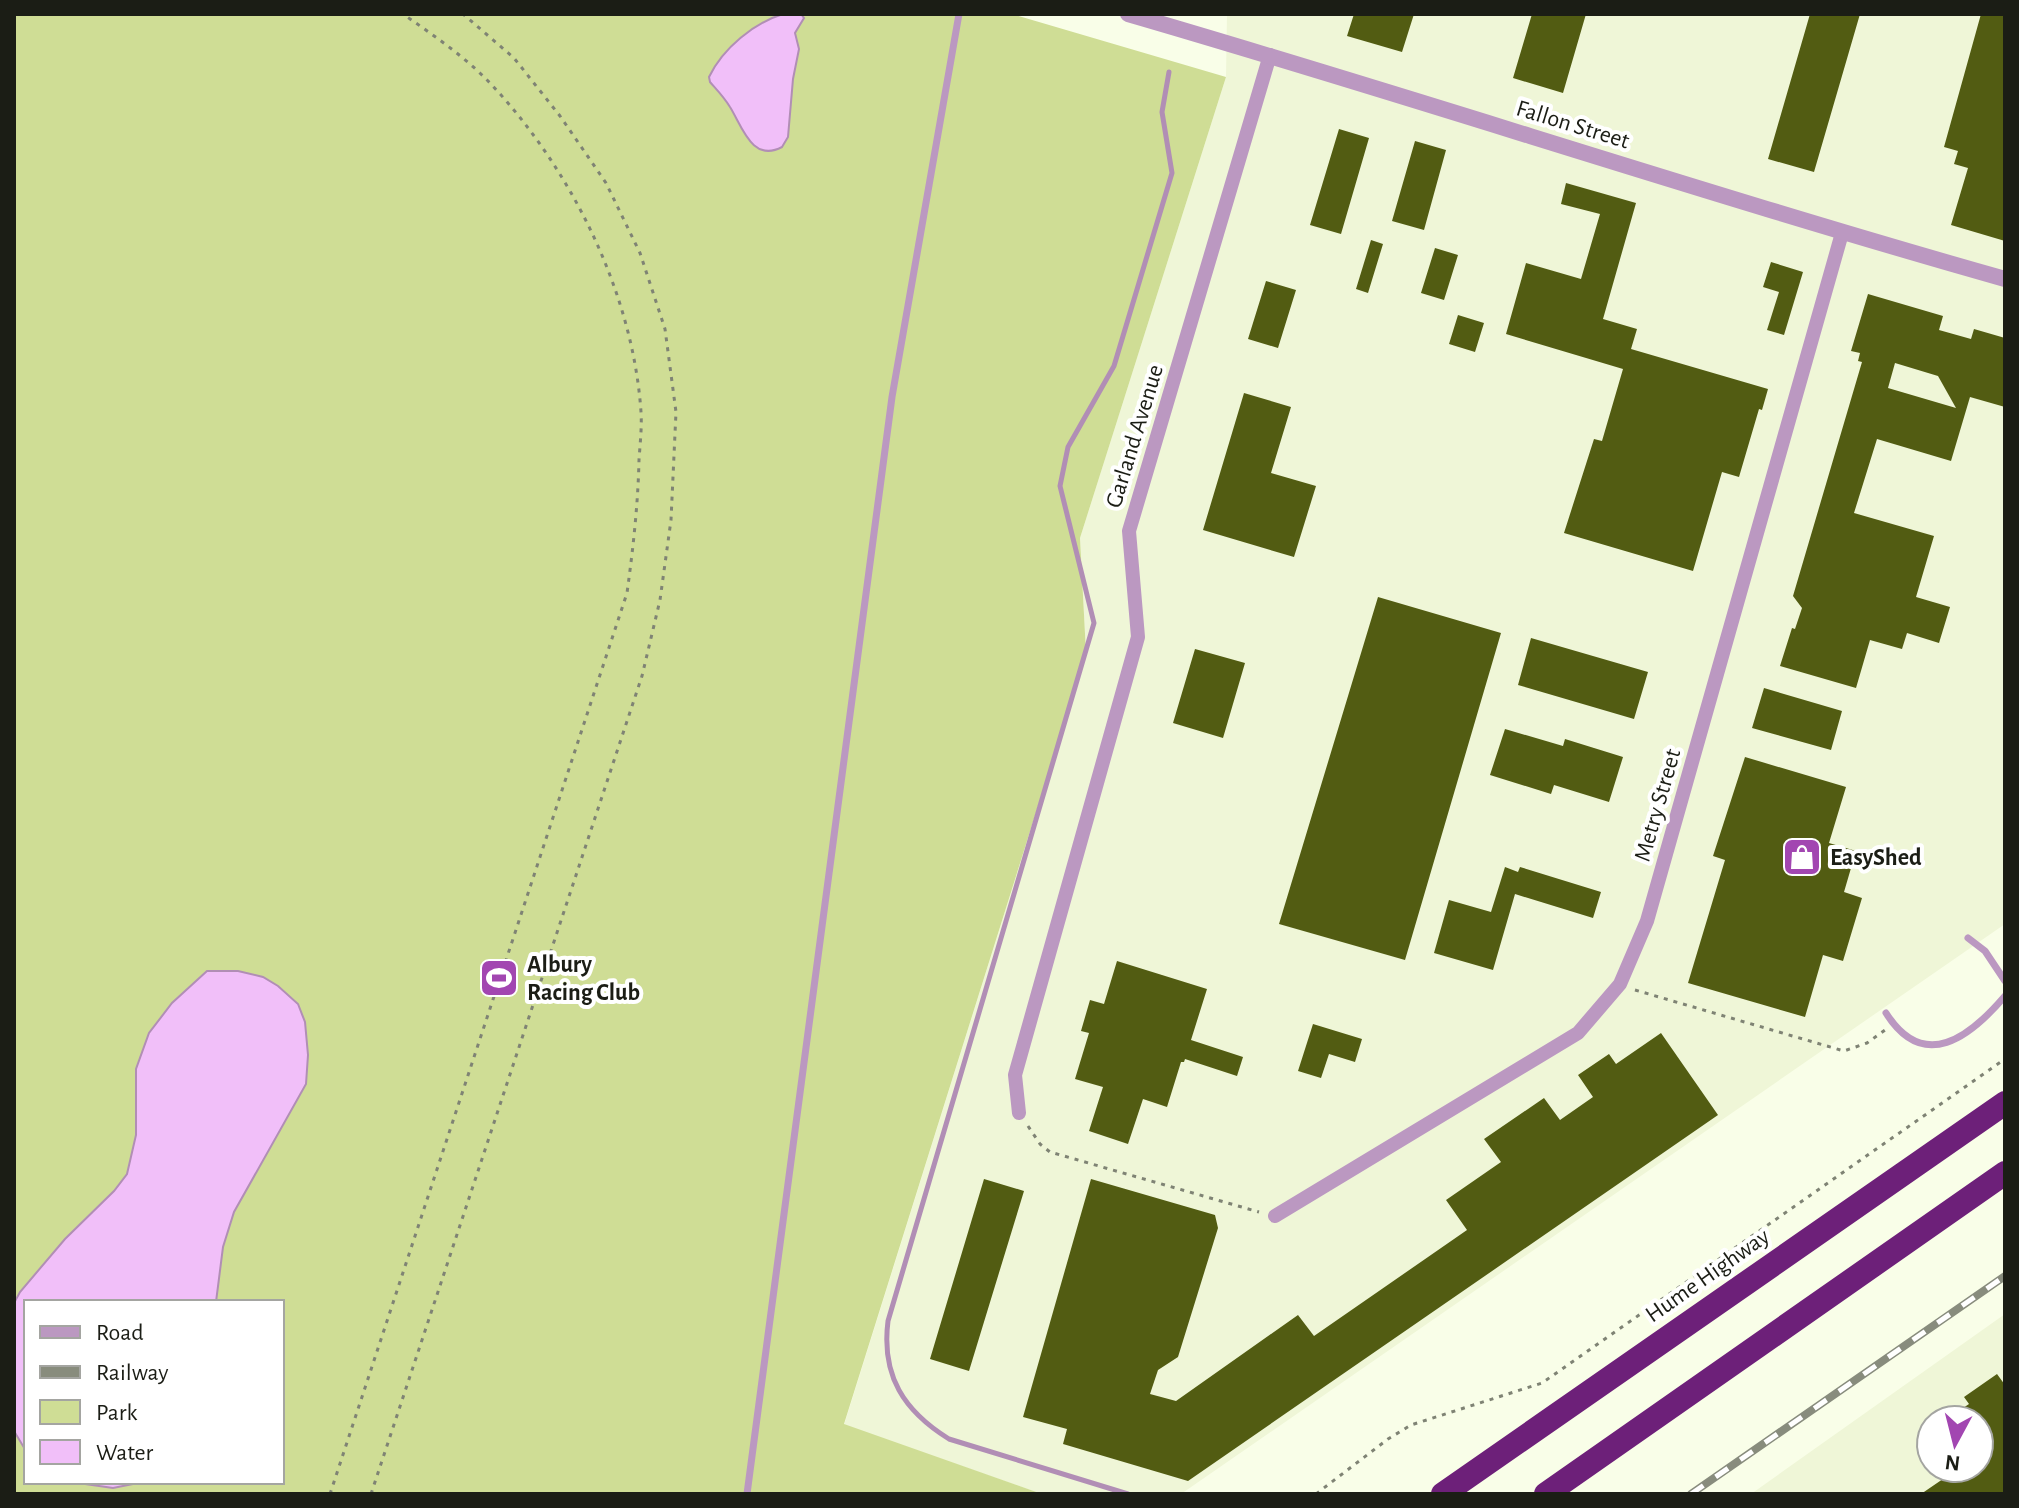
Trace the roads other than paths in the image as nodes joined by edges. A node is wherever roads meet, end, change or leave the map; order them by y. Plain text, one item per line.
1 (959, 14) edge
2 (1128, 14) edge
3 (1270, 55) junction
4 (1842, 233) junction
5 (2005, 279) edge
6 (1968, 938) dead end
7 (2005, 981) edge
8 (2005, 996) edge
9 (1886, 1013) dead end
10 (2005, 1103) edge
11 (1019, 1113) road end
12 (2005, 1173) edge
13 (1275, 1216) road end
14 (747, 1494) edge
15 (1443, 1494) edge
16 (1546, 1494) edge

1 - 14 lane
2 - 3 street, Fallon Street
3 - 4 street, Fallon Street
3 - 11 street, Garland Avenue
4 - 5 street, Fallon Street
4 - 13 street, Metry Street
6 - 7 lane
8 - 9 lane
10 - 15 highway, Hume Highway
12 - 16 highway

